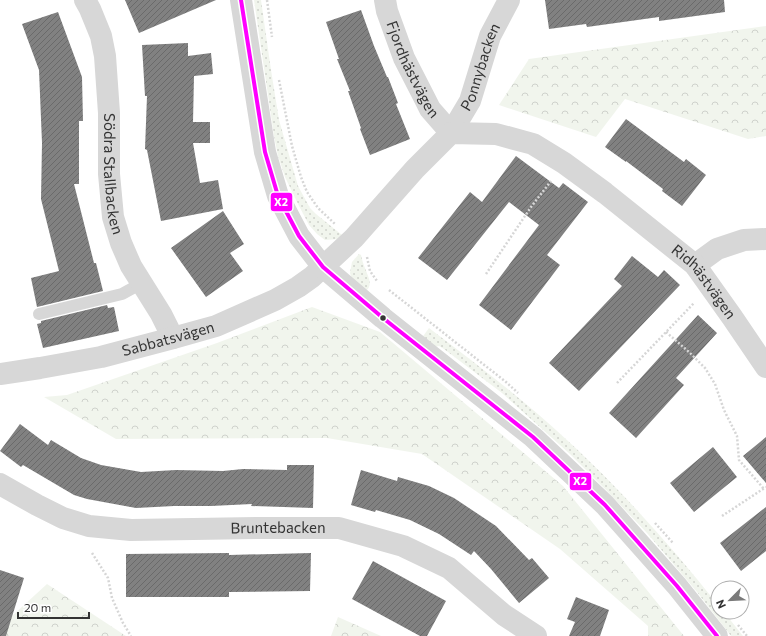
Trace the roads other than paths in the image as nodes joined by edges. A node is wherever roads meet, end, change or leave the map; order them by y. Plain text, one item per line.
1 (85, 0) edge
2 (241, 0) edge
3 (385, 0) edge
4 (508, 0) edge
5 (451, 133) junction
6 (766, 239) edge
7 (695, 265) junction
8 (323, 267) junction
9 (142, 283) junction
10 (39, 314) dead end
11 (173, 338) junction
12 (766, 367) edge
13 (0, 374) edge
14 (0, 484) edge
15 (536, 636) edge
16 (716, 636) edge

1 - 9 street, Södra Stallbacken
2 - 8 street
3 - 5 street, Fjordhästvägen
4 - 5 street, Ponnybacken
5 - 7 street, Ridhästvägen
5 - 8 street
6 - 7 street
7 - 12 street, Ridhästvägen
8 - 11 street, Sabbatsvägen
8 - 16 street
9 - 10 lane
9 - 11 street, Södra Stallbacken
11 - 13 street, Sabbatsvägen
14 - 15 street, Bruntebacken

